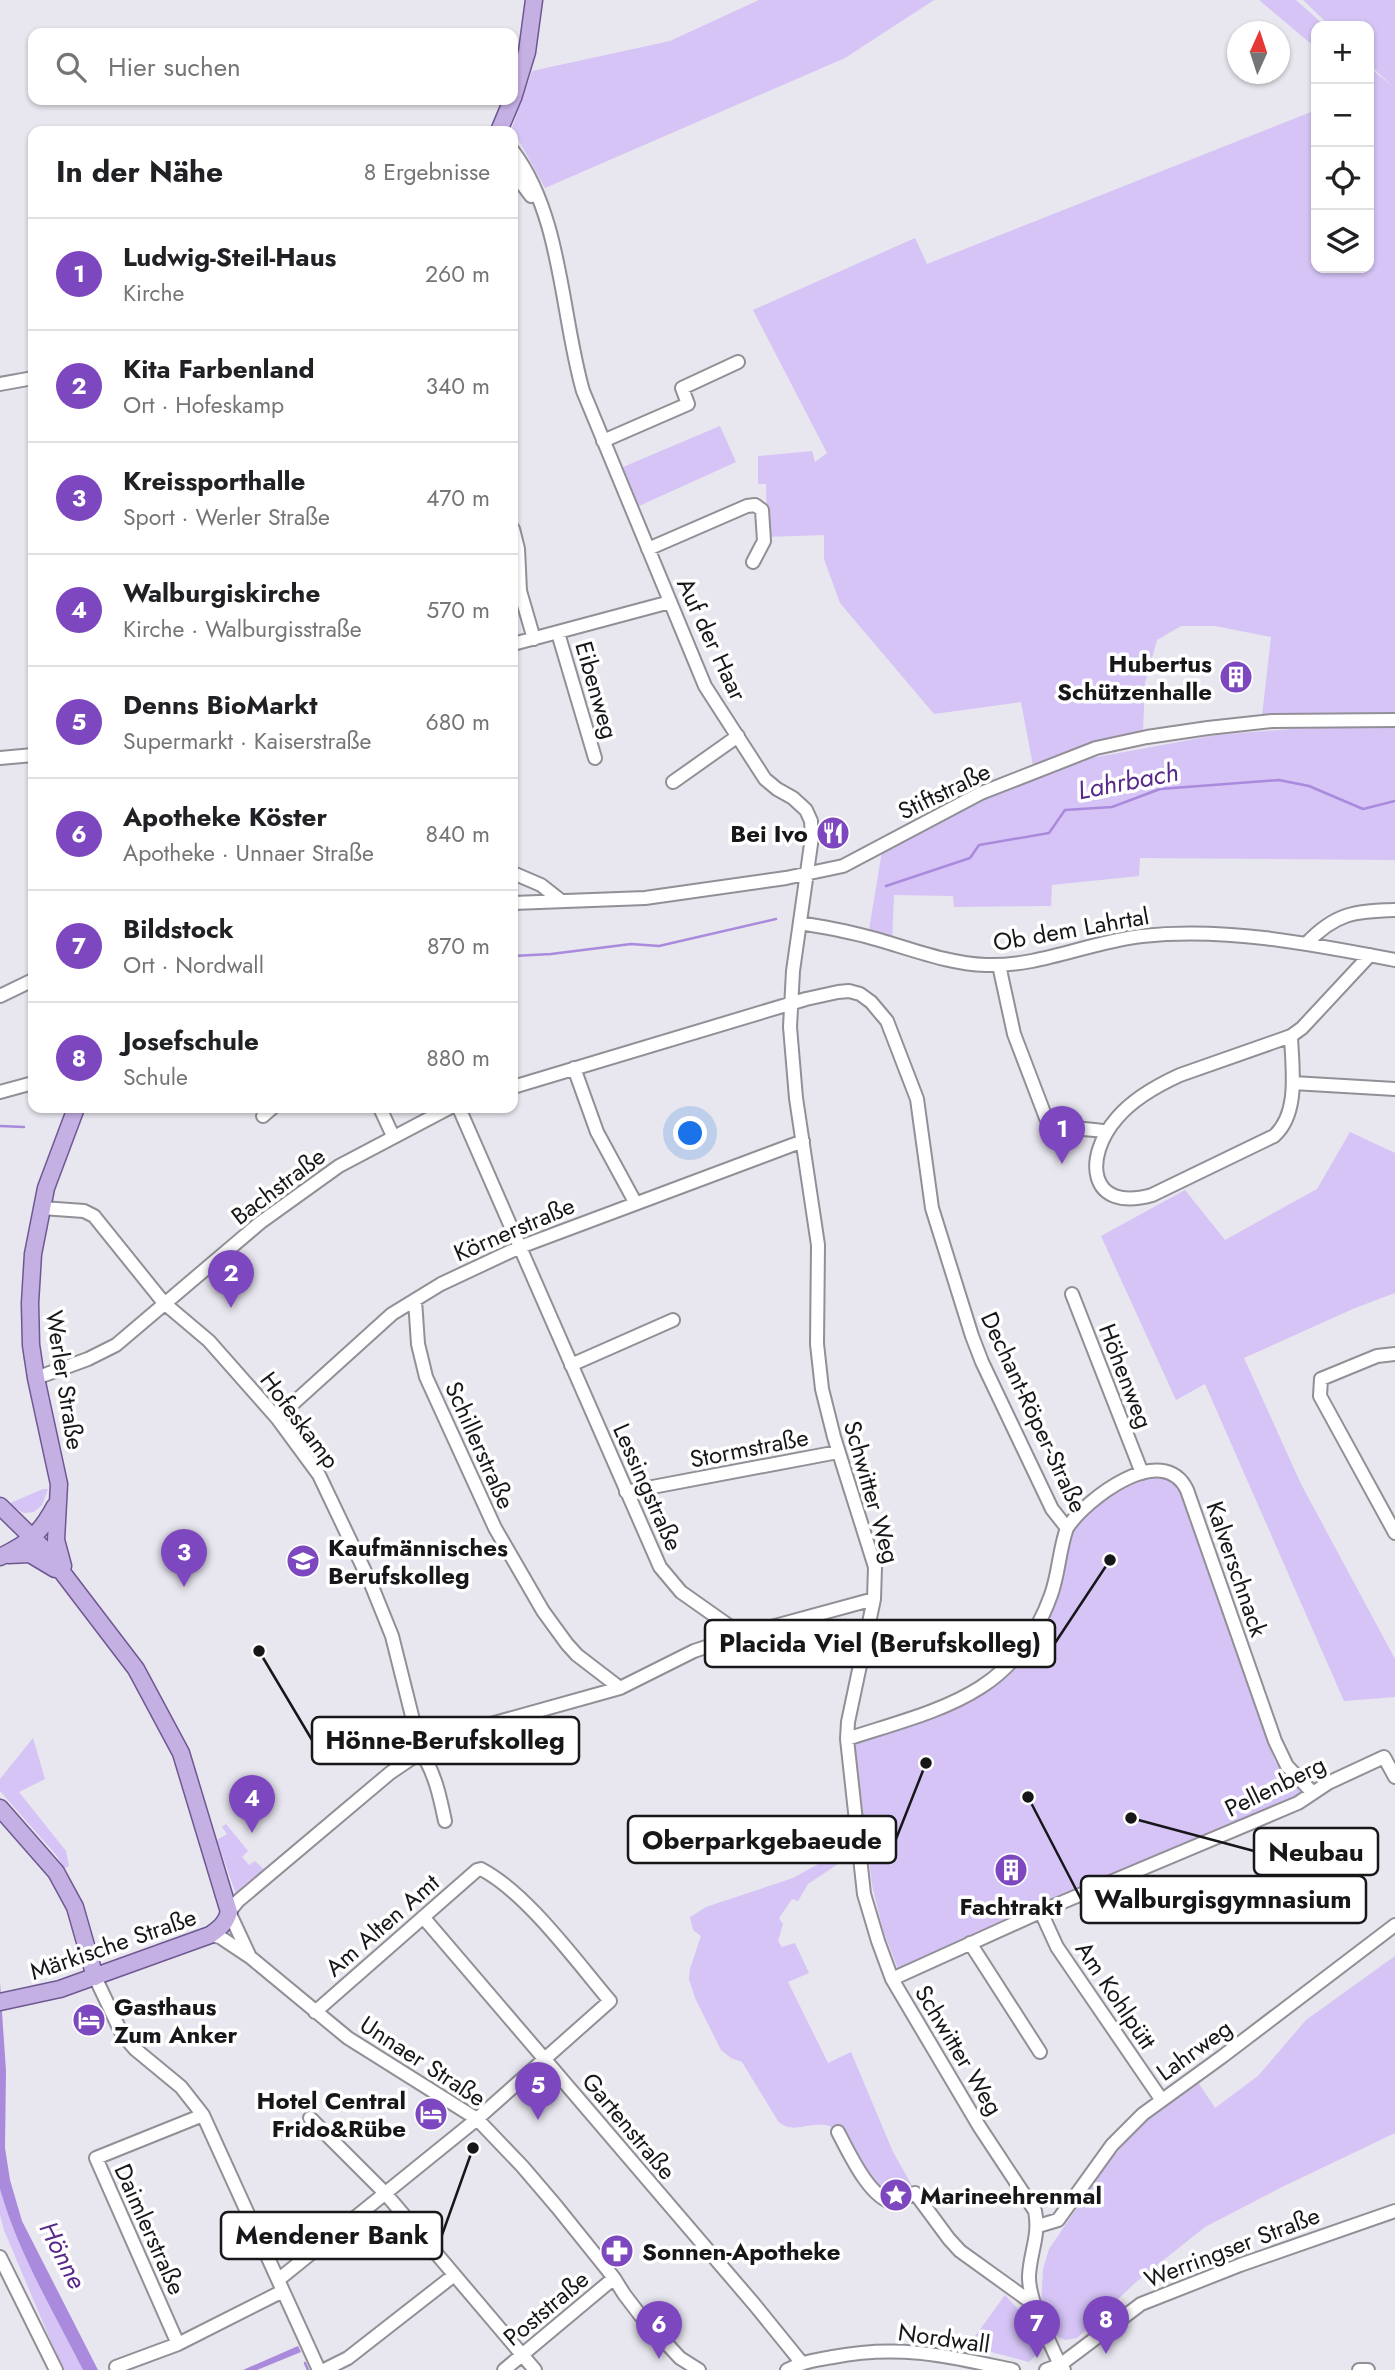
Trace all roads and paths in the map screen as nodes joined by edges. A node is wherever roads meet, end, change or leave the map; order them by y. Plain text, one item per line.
1 (534, 0) edge
2 (518, 83) edge
3 (510, 105) edge
4 (501, 126) edge
5 (518, 159) edge
6 (518, 182) edge
7 (542, 211) junction
8 (738, 362) dead end
9 (28, 379) edge
10 (0, 384) edge
11 (603, 441) junction
12 (648, 549) junction
13 (753, 562) dead end
14 (518, 563) edge
15 (670, 603) junction
16 (558, 633) junction
17 (534, 639) junction
18 (518, 644) edge
19 (1395, 720) edge
20 (738, 736) junction
21 (28, 755) edge
22 (0, 758) edge
23 (595, 758) dead end
24 (673, 782) dead end
25 (807, 874) junction
26 (518, 875) edge
27 (560, 900) junction
28 (518, 902) edge
29 (1395, 910) edge
30 (800, 923) junction
31 (1306, 944) junction
32 (1370, 955) junction
33 (1395, 960) edge
34 (999, 965) junction
35 (28, 982) edge
36 (0, 996) edge
37 (789, 1005) junction
38 (1291, 1036) junction
39 (575, 1068) junction
40 (1293, 1083) junction
41 (28, 1084) edge
42 (518, 1085) edge
43 (1395, 1089) edge
44 (0, 1092) edge
45 (74, 1113) edge
46 (382, 1113) edge
47 (439, 1113) edge
48 (460, 1113) edge
49 (1107, 1132) junction
50 (393, 1136) junction
51 (803, 1141) junction
52 (635, 1202) junction
53 (42, 1209) junction
54 (520, 1247) junction
55 (1072, 1294) dead end
56 (415, 1300) junction
57 (164, 1303) junction
58 (673, 1320) dead end
59 (1395, 1354) edge
60 (571, 1365) junction
61 (36, 1378) junction
62 (277, 1418) junction
63 (838, 1452) junction
64 (1142, 1473) junction
65 (626, 1492) junction
66 (60, 1498) junction
67 (6, 1511) edge
68 (1067, 1528) junction
69 (1394, 1530) edge
70 (34, 1538) junction
71 (1, 1556) edge
72 (68, 1578) junction
73 (874, 1599) junction
74 (742, 1635) junction
75 (620, 1688) junction
76 (847, 1739) junction
77 (421, 1752) junction
78 (1395, 1777) edge
79 (1313, 1793) junction
80 (0, 1808) edge
81 (445, 1821) dead end
82 (229, 1912) junction
83 (1041, 1912) junction
84 (423, 1917) junction
85 (1395, 1925) edge
86 (211, 1935) junction
87 (970, 1943) junction
88 (250, 1957) junction
89 (95, 1978) junction
90 (892, 1979) junction
91 (0, 2002) edge
92 (315, 2012) junction
93 (1040, 2052) dead end
94 (546, 2060) junction
95 (1161, 2099) junction
96 (203, 2115) junction
97 (310, 2118) dead end
98 (477, 2119) junction
99 (838, 2132) dead end
100 (385, 2193) junction
101 (1395, 2211) edge
102 (1038, 2226) junction
103 (0, 2257) edge
104 (453, 2276) junction
105 (614, 2277) junction
106 (281, 2285) junction
107 (1035, 2305) junction
108 (178, 2344) junction
109 (522, 2356) junction
110 (802, 2362) junction
111 (116, 2367) dead end
112 (1062, 2367) edge
113 (56, 2370) edge
114 (319, 2370) edge
115 (324, 2370) edge
116 (504, 2370) edge
117 (534, 2370) edge
118 (699, 2370) edge
119 (787, 2370) edge
120 (1013, 2370) edge
121 (1046, 2370) edge
122 (1359, 2370) edge
123 (1368, 2370) edge

1 - 2 main road
3 - 4 main road
5 - 7 street, Auf der Haar
6 - 7 street, Auf der Haar
7 - 11 street, Auf der Haar
8 - 11 street
9 - 10 street
11 - 12 street, Auf der Haar
12 - 13 street
12 - 15 street, Auf der Haar
14 - 17 street
15 - 16 street
15 - 20 street, Auf der Haar
16 - 17 street
16 - 23 street, Eibenweg
17 - 18 street
19 - 25 street, Stiftstraße
20 - 24 street
20 - 25 street, Auf der Haar
21 - 22 street
25 - 27 street, Stiftstraße
25 - 30 street, Schwitter Weg
26 - 27 street
27 - 28 street, Stiftstraße
29 - 31 street
30 - 34 street, Ob dem Lahrtal
30 - 37 street, Schwitter Weg
31 - 32 street, Ob dem Lahrtal
31 - 34 street, Ob dem Lahrtal
32 - 33 street, Ob dem Lahrtal
32 - 38 street
34 - 49 street
35 - 36 street
37 - 39 street
37 - 51 street, Schwitter Weg
37 - 68 street, Dechant-Röper-Straße
38 - 40 street
38 - 49 street
39 - 42 street
39 - 52 street
40 - 43 street
40 - 49 street
41 - 44 street
45 - 53 main road, Werler Straße
46 - 50 street
47 - 50 street, Bachstraße
48 - 54 street, Lessingstraße
50 - 57 street, Bachstraße
51 - 52 street, Körnerstraße
51 - 63 street, Schwitter Weg
52 - 54 street, Körnerstraße
53 - 57 street, Hofeskamp
53 - 61 main road, Werler Straße
54 - 56 street, Körnerstraße
54 - 60 street, Lessingstraße
55 - 64 street, Höhenweg
56 - 62 street, Körnerstraße
56 - 75 street, Schillerstraße
57 - 61 street, Bachstraße
57 - 62 street, Hofeskamp
58 - 60 street
59 - 69 street
60 - 65 street, Lessingstraße
61 - 66 main road, Werler Straße
62 - 77 street, Hofeskamp
63 - 65 street, Stormstraße
63 - 73 street, Schwitter Weg
64 - 68 street
64 - 79 street, Kalverschnack
65 - 74 street, Lessingstraße
66 - 67 main road
66 - 70 main road
66 - 72 main road, Werler Straße
67 - 70 main road, Werler Straße
67 - 71 main road
68 - 76 street, Dechant-Röper-Straße
70 - 71 main road
70 - 72 main road, Werler Straße
71 - 72 main road
72 - 82 main road, Werler Straße
73 - 74 street
73 - 76 street, Schwitter Weg
74 - 75 street
75 - 77 street
76 - 90 street, Schwitter Weg
77 - 81 street, Hofeskamp
77 - 82 street
78 - 79 street, Pellenberg
79 - 83 street, Pellenberg
80 - 89 main road
82 - 86 main road, Märkische Straße
82 - 88 street, Unnaer Straße
83 - 87 street, Pellenberg
83 - 95 street, Am Kohlpütt
84 - 92 street, Am Alten Amt
84 - 94 street, Gartenstraße
84 - 94 street, Am Alten Amt
85 - 95 street, Lahrweg
86 - 88 street, Unnaer Straße
86 - 89 main road, Märkische Straße
87 - 90 street, Pellenberg
87 - 93 street
88 - 92 street, Unnaer Straße
89 - 91 main road, Märkische Straße
89 - 96 street
90 - 102 street, Schwitter Weg
92 - 98 street, Unnaer Straße
94 - 98 street
94 - 110 street, Gartenstraße
95 - 102 street, Lahrweg
96 - 106 street
96 - 108 street, Daimlerstraße
97 - 100 street
98 - 100 street
98 - 105 street, Unnaer Straße
99 - 107 street
100 - 104 street
100 - 106 street
101 - 112 street, Werringser Straße
102 - 107 street
103 - 113 street
104 - 109 street
104 - 115 street
105 - 109 street, Poststraße
105 - 118 street, Unnaer Straße
106 - 108 street
106 - 114 street
107 - 112 street
108 - 111 street
109 - 116 street, Poststraße
109 - 117 street
110 - 119 street, Nordwall
110 - 120 street, Nordwall
112 - 121 street
122 - 123 street

